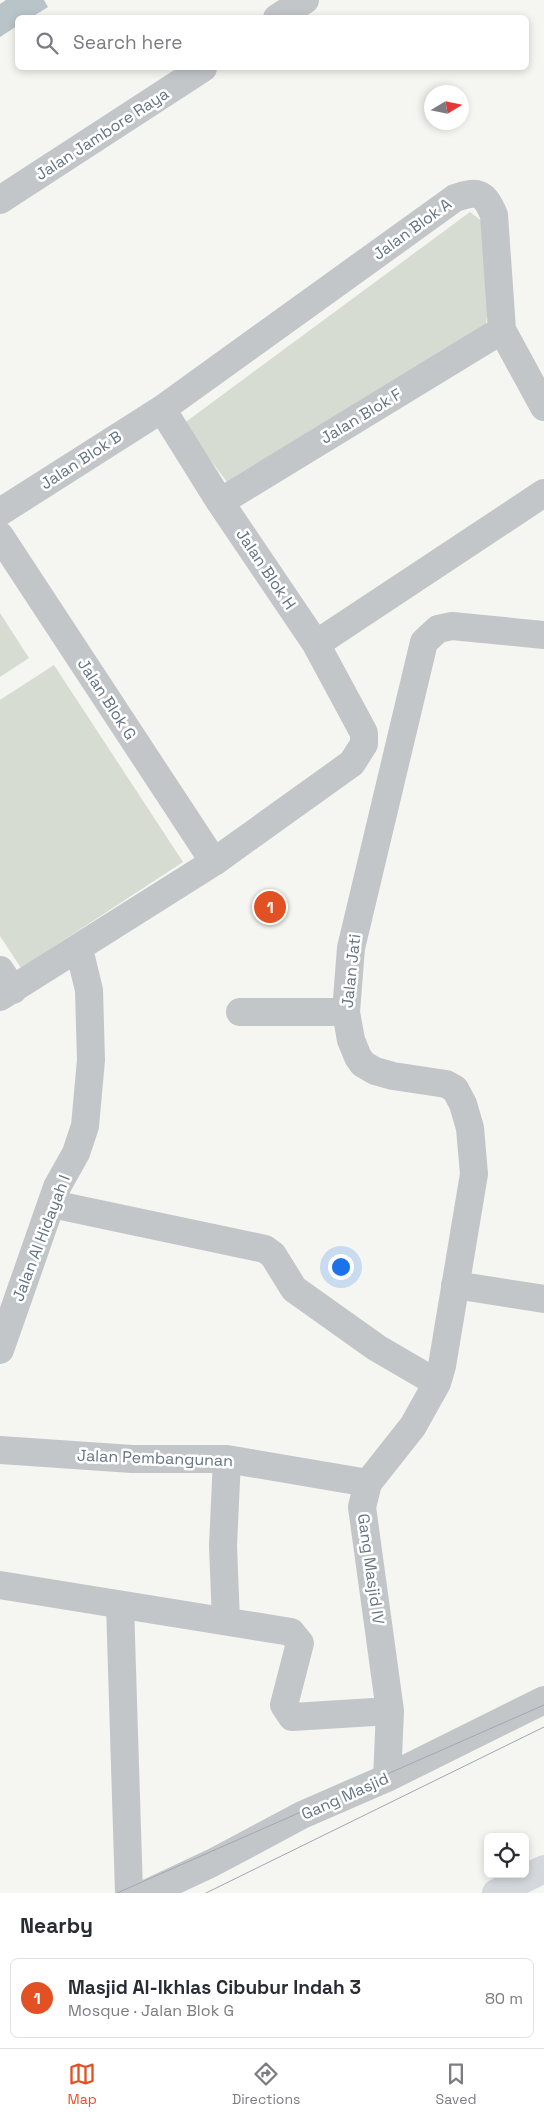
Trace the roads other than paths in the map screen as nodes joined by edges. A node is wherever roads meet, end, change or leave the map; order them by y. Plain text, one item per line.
1 (305, 0) edge
2 (282, 15) edge
3 (200, 70) edge
4 (0, 200) edge
5 (502, 330) junction
6 (544, 407) edge
7 (162, 409) junction
8 (544, 493) edge
9 (220, 502) junction
10 (0, 512) edge
11 (0, 536) edge
12 (544, 635) edge
13 (316, 644) junction
14 (214, 862) junction
15 (79, 949) junction
16 (4, 986) edge
17 (240, 1012) dead end
18 (346, 1012) junction
19 (52, 1204) junction
20 (455, 1285) junction
21 (544, 1299) edge
22 (0, 1350) edge
23 (437, 1383) junction
24 (0, 1450) edge
25 (227, 1459) junction
26 (368, 1484) junction
27 (0, 1585) edge
28 (120, 1605) junction
29 (226, 1622) junction
30 (544, 1700) edge
31 (390, 1711) junction
32 (388, 1778) junction
33 (544, 1870) edge
34 (128, 1893) edge
35 (148, 1893) edge
36 (496, 1893) edge

1 - 2 street
3 - 4 street, Jalan Jambore Raya
5 - 6 street, Jalan Blok A
5 - 7 street, Jalan Blok A
5 - 9 street, Jalan Blok F
7 - 9 street, Jalan Blok H
7 - 10 street, Jalan Blok B
8 - 13 street
9 - 13 street, Jalan Blok H
11 - 14 street, Jalan Blok G
12 - 18 street, Jalan Jati
13 - 14 street, Jalan Blok H
14 - 15 street
15 - 16 street
15 - 19 street, Jalan Al Hidayah I
17 - 18 street
18 - 20 street, Jalan Jati
19 - 22 street, Jalan Al Hidayah I
19 - 23 street
20 - 21 street
20 - 23 street, Jalan Jati
23 - 26 street, Gang Masjid IV
24 - 25 street, Jalan Pembangunan
25 - 26 street, Jalan Pembangunan
25 - 29 street
26 - 31 street, Gang Masjid IV
27 - 28 street
28 - 29 street
28 - 34 street
29 - 31 street
30 - 32 street, Gang Masjid
31 - 32 street, Gang Masjid IV
32 - 35 street, Gang Masjid
33 - 36 highway

